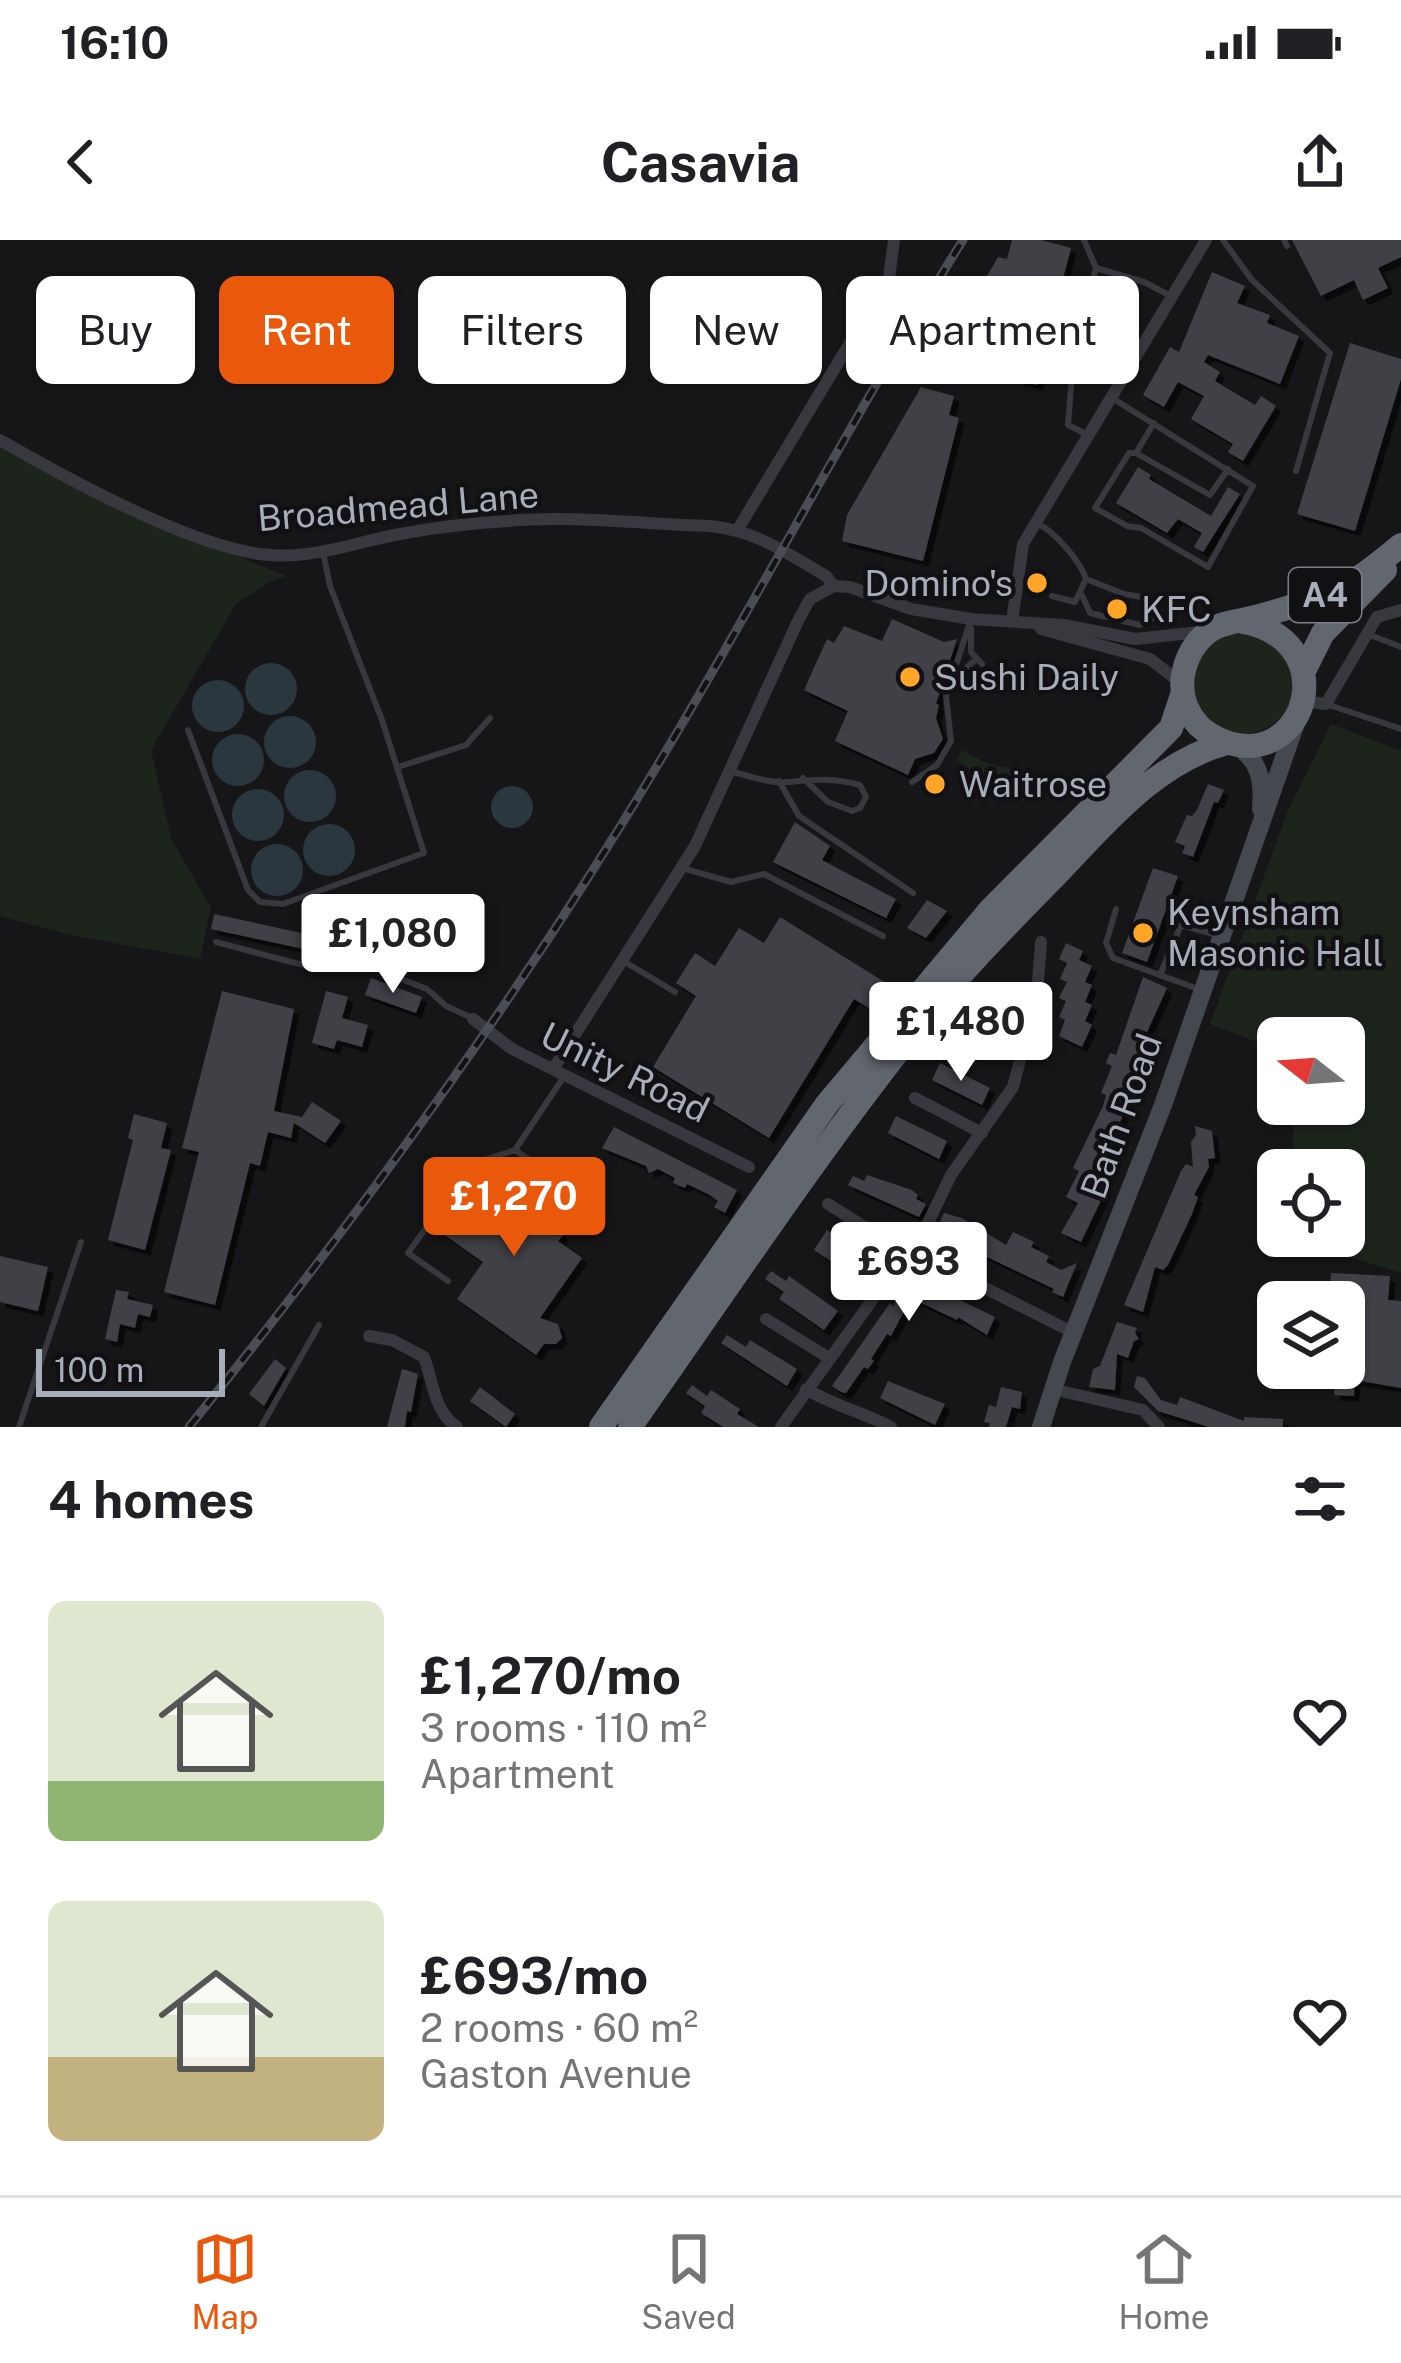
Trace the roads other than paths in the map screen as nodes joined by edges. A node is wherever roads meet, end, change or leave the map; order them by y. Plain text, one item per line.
1 (894, 240) edge
2 (1084, 240) edge
3 (1206, 240) edge
4 (1223, 240) edge
5 (1096, 268) junction
6 (1172, 296) junction
7 (1112, 398) junction
8 (1154, 423) junction
9 (1088, 435) junction
10 (0, 440) edge
11 (1136, 453) junction
12 (1228, 468) junction
13 (1296, 471) dead end
14 (1034, 522) junction
15 (738, 529) junction
16 (1401, 547) edge
17 (322, 550) junction
18 (1086, 579) junction
19 (834, 586) junction
20 (1082, 595) junction
21 (1052, 596) dead end
22 (1401, 610) edge
23 (971, 619) junction
24 (1016, 622) junction
25 (1238, 622) junction
26 (1210, 630) junction
27 (1367, 633) junction
28 (1401, 647) edge
29 (1304, 671) junction
30 (949, 685) junction
31 (1182, 688) junction
32 (1309, 705) junction
33 (490, 718) dead end
34 (1401, 729) edge
35 (188, 730) dead end
36 (1231, 744) junction
37 (398, 767) junction
38 (730, 771) junction
39 (803, 778) junction
40 (779, 781) junction
41 (912, 782) dead end
42 (1259, 826) junction
43 (682, 868) junction
44 (913, 893) dead end
45 (1116, 909) dead end
46 (884, 935) dead end
47 (1220, 936) junction
48 (216, 942) dead end
49 (1041, 942) dead end
50 (622, 960) junction
51 (1160, 975) junction
52 (1202, 991) junction
53 (675, 992) dead end
54 (473, 1019) joint
55 (559, 1072) junction
56 (916, 1098) dead end
57 (982, 1133) junction
58 (515, 1150) junction
59 (748, 1167) dead end
60 (827, 1204) dead end
61 (570, 1232) dead end
62 (81, 1243) dead end
63 (910, 1252) junction
64 (448, 1281) dead end
65 (766, 1319) dead end
66 (320, 1325) dead end
67 (1073, 1333) junction
68 (369, 1336) dead end
69 (829, 1358) junction
70 (806, 1389) junction
71 (1052, 1389) junction
72 (19, 1427) edge
73 (261, 1427) edge
74 (457, 1427) edge
75 (602, 1427) edge
76 (631, 1427) edge
77 (781, 1427) edge
78 (891, 1427) edge
79 (1041, 1427) edge
80 (1159, 1427) edge

1 - 15 street
2 - 5 lane
3 - 6 street
4 - 13 lane
5 - 6 lane
5 - 9 lane
6 - 7 street
7 - 8 lane
7 - 9 street
8 - 11 lane
8 - 12 lane
9 - 14 street
10 - 17 street, Broadmead Lane
11 - 12 lane
11 - 12 lane
14 - 18 lane
14 - 24 street
15 - 17 street, Broadmead Lane
15 - 19 street, Broadmead Lane
16 - 25 highway, A4
16 - 29 highway, A4
17 - 37 lane
18 - 20 lane
18 - 20 lane
19 - 23 street, Broadmead Lane
19 - 38 street
20 - 21 lane
22 - 27 street
23 - 24 street, Broadmead Lane
23 - 30 lane
23 - 30 lane
24 - 26 street, Broadmead Lane
24 - 31 street, Broadmead Lane
25 - 26 highway, A4
25 - 29 highway, A4
26 - 31 highway
27 - 28 lane
27 - 32 street
29 - 32 highway, A4
30 - 41 lane
31 - 36 highway
31 - 75 highway
32 - 34 lane
32 - 36 highway
32 - 42 main road, Bath Road
33 - 37 lane
35 - 37 lane
36 - 42 main road, Bath Road
36 - 76 highway
38 - 40 lane
38 - 43 street
39 - 39 lane
39 - 40 lane
40 - 44 lane
42 - 47 main road, Bath Road
43 - 46 lane
43 - 50 street
45 - 51 lane
47 - 51 lane
47 - 52 main road, Bath Road
48 - 54 lane, Unity Road
49 - 57 street
50 - 53 lane
50 - 55 street
51 - 52 lane
52 - 67 main road, Bath Road
54 - 55 street, Unity Road
55 - 58 lane
55 - 59 street, Unity Road
56 - 57 street
57 - 63 street
58 - 61 lane
58 - 64 lane
60 - 63 street
62 - 72 lane
63 - 67 street
63 - 69 street
65 - 69 street
66 - 73 lane
67 - 71 main road, Bath Road
68 - 74 street
69 - 70 street
70 - 77 street
70 - 78 street
71 - 79 main road, Bath Road
71 - 80 street

